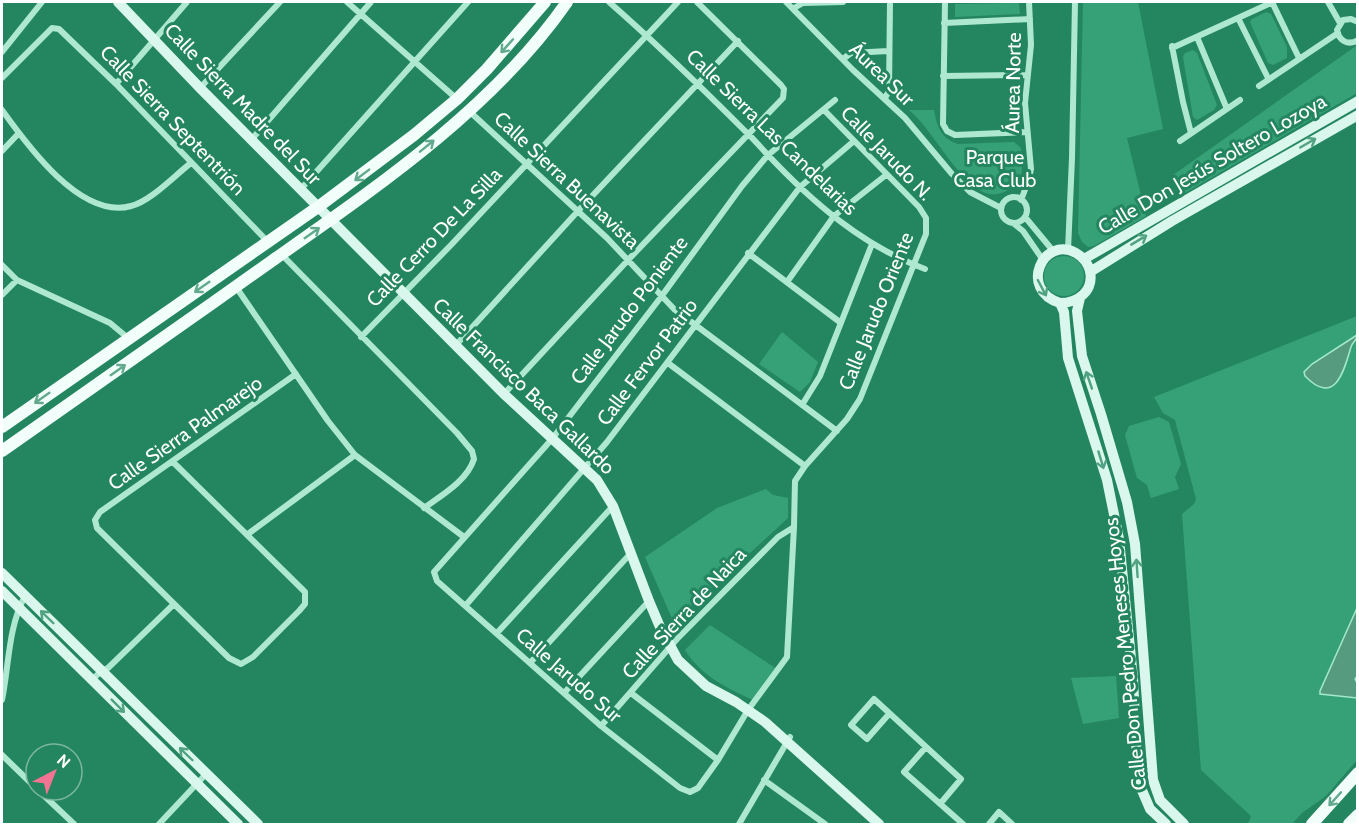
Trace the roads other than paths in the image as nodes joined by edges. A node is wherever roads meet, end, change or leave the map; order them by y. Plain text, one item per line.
1 (42, 2) edge
2 (118, 2) edge
3 (127, 2) edge
4 (187, 2) edge
5 (280, 2) edge
6 (347, 2) edge
7 (371, 2) edge
8 (468, 2) edge
9 (545, 2) edge
10 (567, 2) edge
11 (609, 2) edge
12 (678, 2) edge
13 (697, 2) edge
14 (786, 2) edge
15 (843, 2) edge
16 (890, 2) edge
17 (945, 2) edge
18 (1029, 2) edge
19 (1075, 2) edge
20 (1273, 2) edge
21 (1328, 2) edge
22 (794, 8) junction
23 (130, 13) junction
24 (360, 13) junction
25 (1238, 18) junction
26 (1030, 20) junction
27 (1358, 22) edge
28 (944, 23) junction
29 (1340, 23) junction
30 (1338, 33) junction
31 (648, 36) junction
32 (1197, 37) junction
33 (154, 40) junction
34 (738, 41) junction
35 (1357, 41) edge
36 (2, 51) edge
37 (888, 51) junction
38 (1299, 58) junction
39 (843, 59) junction
40 (414, 61) junction
41 (1027, 75) junction
42 (943, 76) junction
43 (2, 78) edge
44 (1268, 78) junction
45 (116, 84) junction
46 (699, 84) junction
47 (1259, 86) dead end
48 (200, 88) junction
49 (885, 98) junction
50 (457, 99) junction
51 (836, 100) dead end
52 (1240, 100) dead end
53 (1358, 101) edge
54 (1227, 109) junction
55 (2, 110) edge
56 (824, 110) junction
57 (469, 111) junction
58 (1358, 115) edge
59 (1027, 132) junction
60 (19, 133) junction
61 (1191, 133) junction
62 (749, 134) junction
63 (252, 139) junction
64 (854, 141) junction
65 (1180, 141) dead end
66 (2, 151) edge
67 (768, 155) junction
68 (191, 163) junction
69 (526, 164) junction
70 (886, 175) junction
71 (800, 187) junction
72 (301, 189) junction
73 (1021, 200) junction
74 (318, 207) junction
75 (1001, 208) junction
76 (578, 211) junction
77 (834, 216) junction
78 (1025, 217) junction
79 (926, 218) joint
80 (331, 220) junction
81 (1013, 224) junction
82 (1043, 238) junction
83 (268, 242) junction
84 (872, 244) junction
85 (1034, 246) junction
86 (1068, 250) junction
87 (1054, 252) junction
88 (748, 254) junction
89 (282, 255) junction
90 (629, 259) junction
91 (1084, 259) junction
92 (1043, 260) junction
93 (913, 264) junction
94 (2, 265) edge
95 (925, 269) dead end
96 (1090, 272) junction
97 (17, 280) junction
98 (787, 282) junction
99 (236, 287) junction
100 (404, 293) junction
101 (2, 296) edge
102 (661, 297) junction
103 (1080, 298) junction
104 (1060, 303) junction
105 (842, 323) junction
106 (696, 325) junction
107 (361, 337) junction
108 (128, 338) junction
109 (456, 345) junction
110 (668, 363) junction
111 (296, 374) junction
112 (504, 394) junction
113 (802, 405) junction
114 (2, 427) edge
115 (837, 431) junction
116 (552, 439) junction
117 (2, 451) edge
118 (355, 455) junction
119 (173, 462) junction
120 (805, 466) junction
121 (586, 468) junction
122 (613, 506) junction
123 (424, 508) junction
124 (795, 526) junction
125 (248, 534) junction
126 (464, 537) junction
127 (631, 553) junction
128 (2, 573) edge
129 (434, 575) joint
130 (2, 591) edge
131 (25, 596) junction
132 (1139, 596) junction
133 (1124, 597) junction
134 (649, 601) junction
135 (174, 603) junction
136 (466, 605) junction
137 (18, 608) junction
138 (497, 633) junction
139 (670, 647) junction
140 (530, 663) junction
141 (102, 671) junction
142 (91, 680) junction
143 (564, 693) junction
144 (631, 693) junction
145 (2, 700) edge
146 (748, 710) junction
147 (890, 714) junction
148 (601, 726) junction
149 (789, 740) junction
150 (926, 747) junction
151 (2, 755) edge
152 (718, 760) junction
153 (1358, 773) edge
154 (206, 774) junction
155 (24, 776) edge
156 (764, 780) junction
157 (197, 784) junction
158 (690, 792) joint
159 (50, 802) edge
160 (940, 804) junction
161 (1358, 815) edge
162 (74, 825) edge
163 (159, 825) edge
164 (238, 825) edge
165 (258, 825) edge
166 (739, 825) edge
167 (825, 825) edge
168 (879, 825) edge
169 (963, 825) edge
170 (988, 825) edge
171 (1012, 825) edge
172 (1166, 825) edge
173 (1184, 825) edge
174 (1312, 825) edge
175 (1349, 825) edge

1 - 36 street
2 - 23 street, Calle Sierra Madre del Sur
3 - 23 street, Calle Sierra Madre del Sur
4 - 33 street
5 - 48 street
6 - 24 street
7 - 24 street
8 - 40 street
9 -> 50 main road
10 - 57 main road
11 - 31 street, Calle Sierra Las Candelarias
12 - 31 street, Calle Cerro De La Silla
13 - 34 street
14 - 22 street, Áurea Sur
15 - 22 street
16 - 37 street
17 - 28 street
18 - 26 street, Áurea Norte
19 - 86 street
20 - 25 street
20 - 38 street
21 - 29 street
22 - 39 street, Áurea Sur
23 - 33 street, Calle Sierra Madre del Sur
24 - 40 street
24 - 63 street
25 - 32 street
25 - 44 street
26 - 28 street
26 - 41 street, Áurea Norte
27 - 29 street
28 - 42 street
29 - 30 street
30 - 35 street
30 - 38 street
31 - 46 street, Calle Sierra Las Candelarias
31 - 69 street, Calle Cerro De La Silla
32 - 54 street
32 - 61 street
33 - 45 street
33 - 48 street, Calle Sierra Madre del Sur
34 - 46 street
34 - 62 street
37 - 39 street
37 - 49 street
38 - 44 street
39 - 49 street, Áurea Sur
40 - 50 street
40 - 72 street
41 - 42 street
41 - 59 street, Áurea Norte
42 - 59 street
43 - 45 street, Calle Sierra Septentrión
44 - 47 street
45 - 68 street, Calle Sierra Septentrión
46 - 62 street, Calle Sierra Las Candelarias
46 - 76 street
48 - 63 street, Calle Sierra Madre del Sur
49 - 75 street, Áurea Sur
50 -> 74 main road
51 - 56 street, Calle Jarudo Poniente
52 - 54 street
53 - 91 street, Calle Don Jesús Soltero Lozoya
54 - 61 street
55 - 60 street
56 - 64 street, Calle Jarudo N.
56 - 67 street, Calle Jarudo Poniente
57 - 69 street, Calle Sierra Buenavista
80 -> 57 main road
96 -> 58 street, Calle Don Jesús Soltero Lozoya
59 - 73 street, Áurea Norte
60 - 66 street
60 - 68 street
61 - 65 street
62 - 67 street, Calle Sierra Las Candelarias
62 - 90 street
63 - 72 street, Calle Sierra Madre del Sur
64 - 70 street, Calle Jarudo N.
64 - 71 street, Calle Fervor Patrio
67 - 71 street, Calle Sierra Las Candelarias
67 - 102 street, Calle Jarudo Poniente
68 - 83 street, Calle Sierra Septentrión
69 - 76 street, Calle Sierra Buenavista
69 - 100 street, Calle Cerro De La Silla
70 - 77 street
70 - 79 street, Calle Jarudo N.
71 - 77 street, Calle Sierra Las Candelarias
71 - 88 street, Calle Fervor Patrio
72 - 74 street, Calle Sierra Madre del Sur
73 - 75 street
73 - 78 street
74 - 80 street, Calle Sierra Madre del Sur
74 - 83 main road
75 - 81 street
76 - 90 street, Calle Sierra Buenavista
76 - 109 street
77 - 84 street, Calle Sierra Las Candelarias
77 - 98 street
78 - 81 street
78 - 82 street
79 - 93 street, Calle Jarudo Oriente
89 -> 80 main road
80 - 100 street, Calle Francisco Baca Gallardo
81 - 85 street
82 - 85 street
82 - 87 street
83 -> 108 main road
84 - 93 street, Calle Sierra Las Candelarias
84 - 105 street
85 - 92 street
86 - 87 street
86 - 91 street
87 - 92 street
88 - 98 street
88 - 106 street, Calle Fervor Patrio
89 - 99 main road
89 - 107 street
90 - 102 street, Calle Sierra Buenavista
90 - 112 street
91 - 96 street
92 -> 104 street
93 - 95 street, Calle Sierra Las Candelarias
93 - 115 street, Calle Jarudo Oriente
94 - 97 street
96 - 103 street, Calle Don Pedro Meneses Hoyos
97 - 101 street
97 - 108 street
98 - 105 street
99 - 111 street
117 -> 99 main road
100 - 107 street, Calle Cerro De La Silla
100 - 109 street, Calle Francisco Baca Gallardo
102 - 106 street, Calle Sierra Buenavista
102 - 116 street, Calle Jarudo Poniente
103 - 104 street
132 -> 103 street, Calle Don Pedro Meneses Hoyos
104 -> 133 street, Calle Don Pedro Meneses Hoyos
105 - 113 street
106 - 110 street, Calle Fervor Patrio
106 - 113 street, Calle Sierra Buenavista
107 - 123 street
108 -> 114 main road
109 - 112 street, Calle Francisco Baca Gallardo
110 - 120 street
110 - 121 street, Calle Fervor Patrio
111 - 118 street
111 - 119 street, Calle Sierra Palmarejo
112 - 116 street, Calle Francisco Baca Gallardo
113 - 115 street, Calle Sierra Buenavista
115 - 120 street, Calle Jarudo Oriente
116 - 121 street, Calle Francisco Baca Gallardo
116 - 126 street, Calle Jarudo Poniente
118 - 123 street
118 - 125 street
119 - 125 street
119 - 135 street, Calle Sierra Palmarejo
120 - 124 street, Calle Jarudo Oriente
121 - 122 street, Calle Francisco Baca Gallardo
121 - 136 street, Calle Fervor Patrio
122 - 127 street, Calle Francisco Baca Gallardo
122 - 138 street
123 - 126 street
124 - 139 street, Calle Sierra de Naica
124 - 146 street, Calle Jarudo Oriente
125 - 135 street
126 - 129 street, Calle Jarudo Poniente
127 - 134 street, Calle Francisco Baca Gallardo
127 - 140 street
128 - 131 street
129 - 136 street, Calle Jarudo Sur
130 - 137 street
131 - 137 street
141 -> 131 street
132 - 133 street
132 - 173 street, Calle Don Pedro Meneses Hoyos
133 - 172 street, Calle Don Pedro Meneses Hoyos
134 - 139 street, Calle Francisco Baca Gallardo
134 - 143 street
135 - 141 street
136 - 138 street, Calle Jarudo Sur
137 - 142 street
137 - 145 street
138 - 140 street, Calle Jarudo Sur
139 - 144 street, Calle Sierra de Naica
139 - 146 street, Calle Francisco Baca Gallardo
140 - 143 street, Calle Jarudo Sur
141 - 142 street
154 -> 141 street
142 -> 157 street
143 - 148 street, Calle Jarudo Sur
144 - 148 street, Calle Sierra de Naica
144 - 152 street
146 - 149 street, Calle Francisco Baca Gallardo
146 - 152 street, Calle Jarudo Oriente
147 - 147 street
147 - 150 street
148 - 158 street, Calle Jarudo Sur
149 - 156 street
149 - 168 street, Calle Francisco Baca Gallardo
150 - 160 street
150 - 160 street
151 - 155 street
152 - 158 street, Calle Jarudo Oriente
153 -> 174 main road
154 - 157 street
154 - 165 street
156 - 166 street
156 - 167 street
157 - 163 street
157 - 164 street
159 - 162 street
160 - 169 street
161 - 175 main road
170 - 171 street

